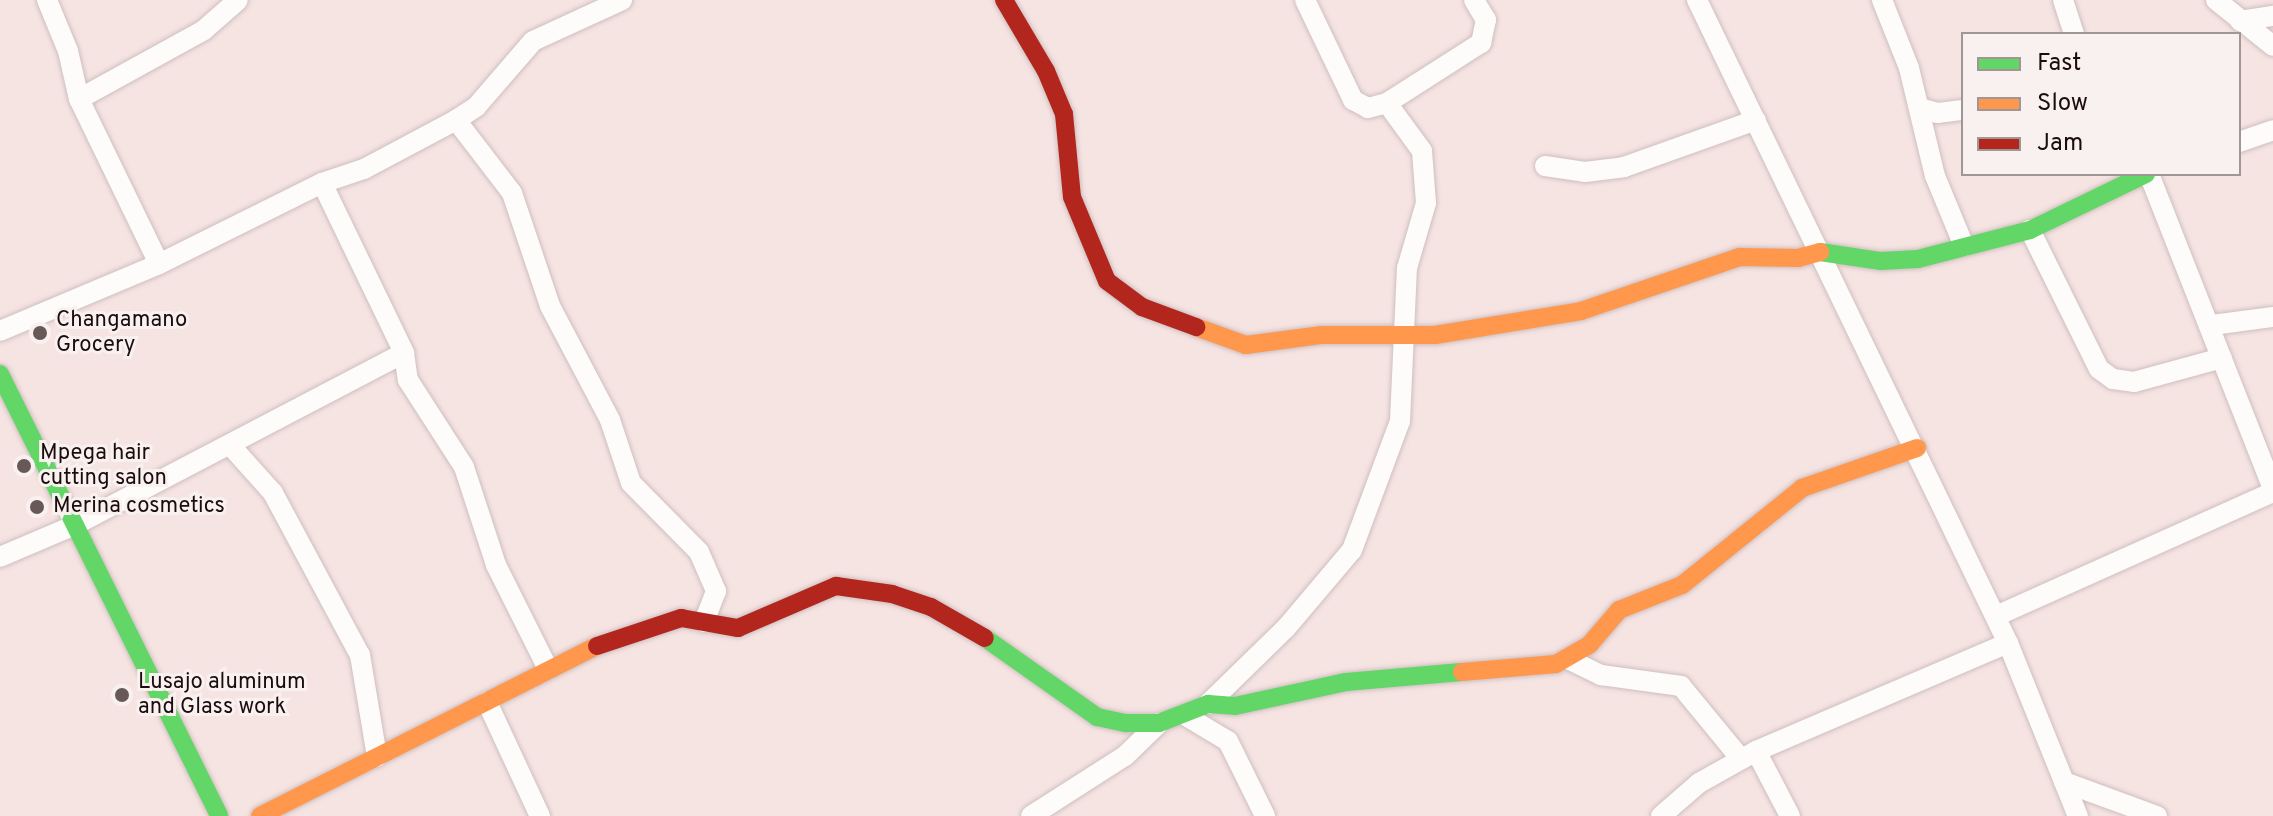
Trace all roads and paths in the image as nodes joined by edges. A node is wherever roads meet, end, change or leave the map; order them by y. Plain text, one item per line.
1 (47, 0) edge
2 (238, 0) edge
3 (622, 0) edge
4 (1004, 0) edge
5 (1305, 0) edge
6 (1474, 0) edge
7 (1697, 0) edge
8 (1882, 0) edge
9 (2063, 0) edge
10 (2216, 0) edge
11 (2273, 16) edge
12 (2240, 21) junction
13 (2073, 32) edge
14 (2273, 46) edge
15 (79, 99) junction
16 (1387, 103) junction
17 (1920, 108) junction
18 (1961, 110) edge
19 (456, 120) junction
20 (1756, 120) junction
21 (2273, 130) edge
22 (2241, 141) edge
23 (1545, 166) dead end
24 (2144, 176) edge
25 (2149, 176) edge
26 (322, 183) junction
27 (2030, 230) junction
28 (1964, 246) junction
29 (1822, 252) junction
30 (159, 264) junction
31 (2273, 317) edge
32 (2212, 325) junction
33 (0, 331) edge
34 (1407, 334) junction
35 (404, 353) junction
36 (2222, 358) junction
37 (0, 374) edge
38 (231, 446) junction
39 (1917, 448) junction
40 (2273, 491) edge
41 (75, 525) junction
42 (0, 557) edge
43 (1996, 616) junction
44 (704, 622) junction
45 (2008, 643) junction
46 (1568, 659) junction
47 (547, 667) junction
48 (487, 702) junction
49 (1208, 704) junction
50 (1186, 716) junction
51 (1159, 723) junction
52 (1748, 755) junction
53 (377, 757) junction
54 (2064, 782) junction
55 (219, 816) edge
56 (260, 816) edge
57 (540, 816) edge
58 (1031, 816) edge
59 (1265, 816) edge
60 (1661, 816) edge
61 (1790, 816) edge
62 (2078, 816) edge
63 (2157, 816) edge

1 - 15 street
2 - 15 street
3 - 19 street
4 - 34 street
5 - 16 street
6 - 16 street
7 - 20 street
8 - 17 street
9 - 13 street
10 - 12 street
11 - 12 street
12 - 14 street
15 - 30 street
16 - 34 street
17 - 18 street
17 - 28 street
19 - 26 street
19 - 44 street
20 - 23 street
20 - 29 street
21 - 22 street
24 - 27 street
25 - 32 street
26 - 30 street
26 - 35 street
27 - 28 street
27 - 36 street
28 - 29 street
29 - 34 street
29 - 39 street
30 - 33 street
31 - 32 street
32 - 36 street
34 - 49 street
35 - 38 street
35 - 47 street
36 - 40 street
37 - 41 street
38 - 41 street
38 - 53 street
39 - 43 street
39 - 46 street
40 - 43 street
41 - 42 street
41 - 55 street
43 - 45 street
44 - 47 street
44 - 51 street
45 - 52 street
45 - 54 street
46 - 49 street
46 - 52 street
47 - 48 street
48 - 53 street
48 - 57 street
49 - 50 street
50 - 51 street
50 - 59 street
51 - 58 street
52 - 60 street
52 - 61 street
53 - 56 street
54 - 62 street
54 - 63 street

